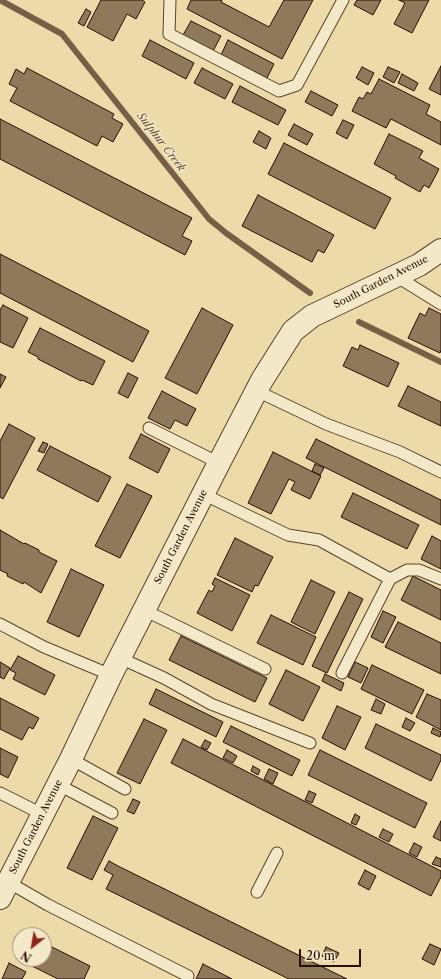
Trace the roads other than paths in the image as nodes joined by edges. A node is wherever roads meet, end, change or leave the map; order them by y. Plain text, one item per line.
1 (170, 0) edge
2 (343, 0) edge
3 (441, 250) edge
4 (396, 276) junction
5 (441, 304) edge
6 (257, 391) junction
7 (149, 428) dead end
8 (219, 463) junction
9 (441, 472) edge
10 (204, 494) junction
11 (390, 578) junction
12 (441, 579) edge
13 (144, 610) junction
14 (0, 624) edge
15 (115, 666) junction
16 (265, 669) dead end
17 (342, 673) dead end
18 (310, 743) dead end
19 (71, 759) junction
20 (57, 784) junction
21 (125, 789) dead end
22 (0, 793) edge
23 (112, 813) dead end
24 (42, 814) junction
25 (277, 853) dead end
26 (4, 890) edge
27 (257, 892) dead end
28 (188, 976) dead end

1 - 2 lane
3 - 4 street, South Garden Avenue
4 - 5 lane
4 - 6 street, South Garden Avenue
6 - 8 street, South Garden Avenue
6 - 9 lane
7 - 8 lane
8 - 10 street, South Garden Avenue
10 - 11 lane
10 - 13 street, South Garden Avenue
11 - 12 lane
11 - 17 lane
13 - 15 street, South Garden Avenue
13 - 16 lane
14 - 15 lane
15 - 18 lane
15 - 19 street, South Garden Avenue
19 - 20 street, South Garden Avenue
19 - 21 lane
20 - 23 lane
20 - 24 street, South Garden Avenue
22 - 24 lane
24 - 26 street, South Garden Avenue
25 - 27 lane
26 - 28 lane

